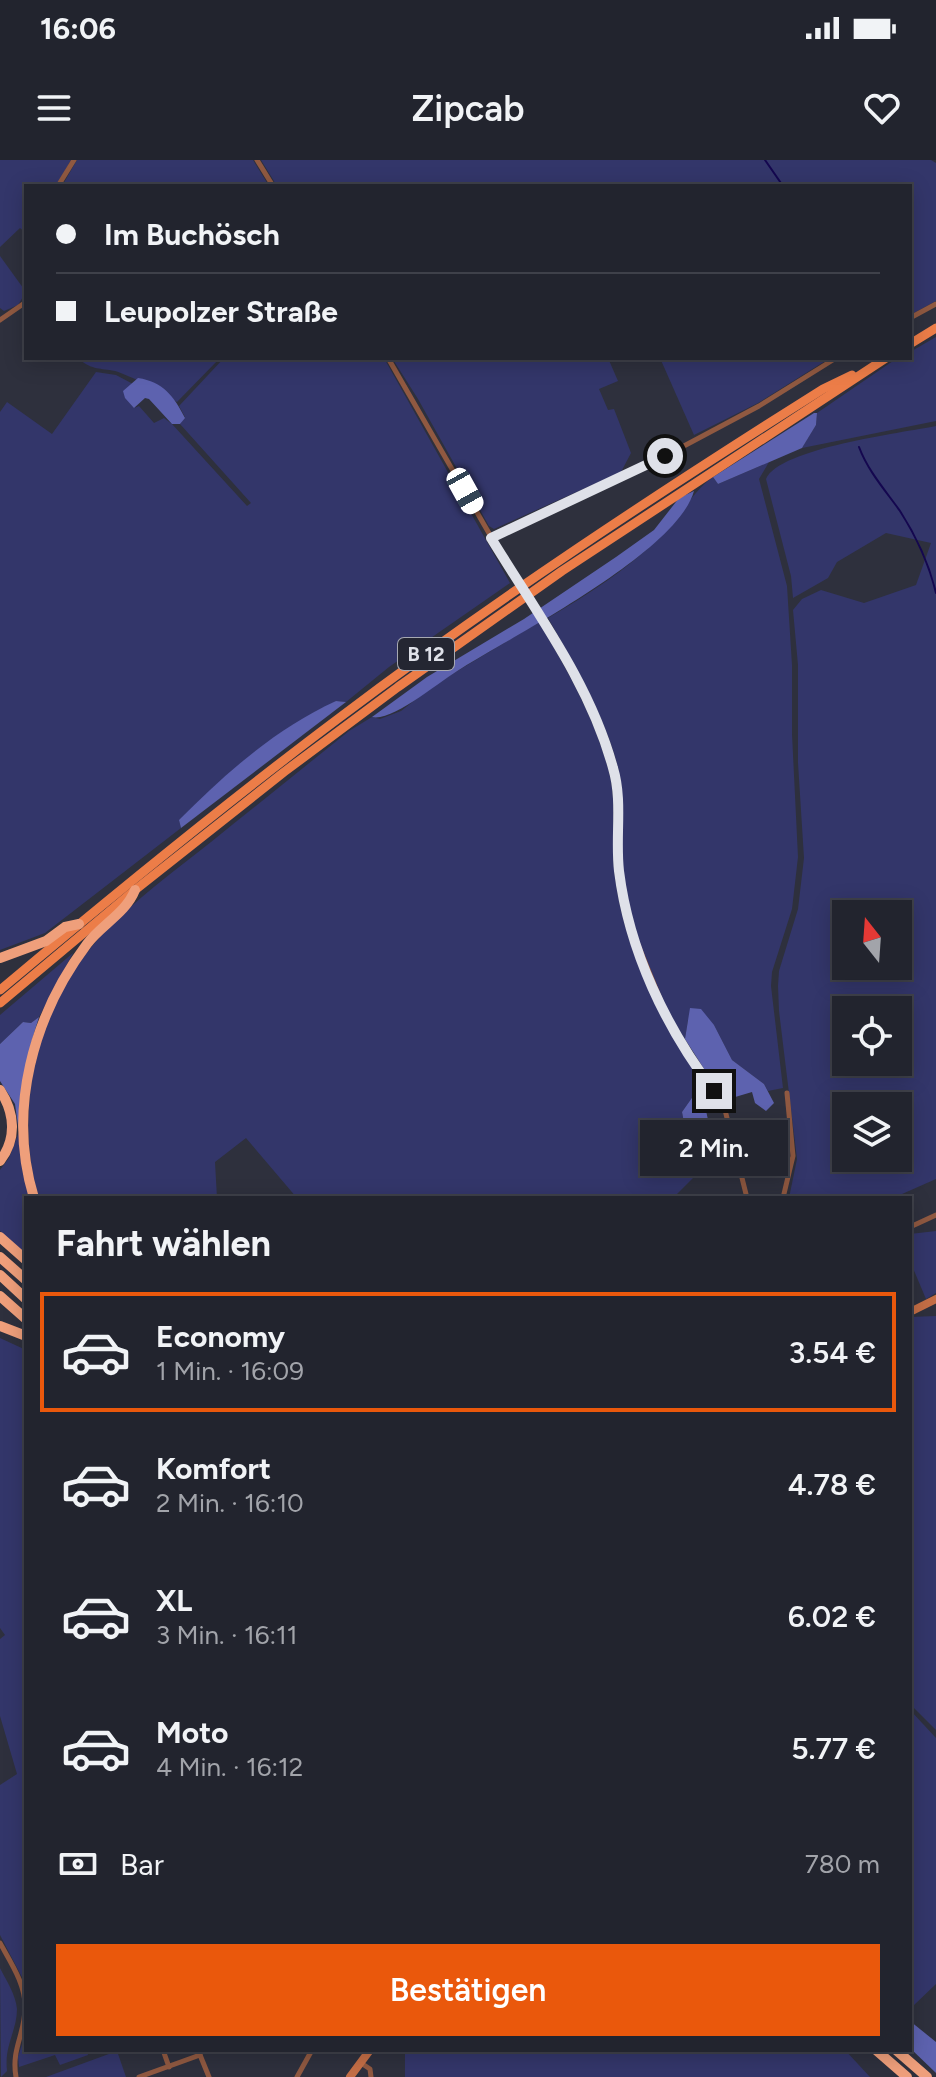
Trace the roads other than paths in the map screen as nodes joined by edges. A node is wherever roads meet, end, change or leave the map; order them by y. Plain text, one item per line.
1 (74, 160) edge
2 (257, 160) edge
3 (59, 184) edge
4 (272, 184) edge
5 (24, 303) edge
6 (936, 304) edge
7 (912, 317) edge
8 (0, 320) edge
9 (936, 328) edge
10 (912, 343) edge
11 (389, 360) edge
12 (833, 360) edge
13 (884, 360) edge
14 (491, 538) junction
15 (135, 890) junction
16 (79, 924) junction
17 (0, 958) edge
18 (0, 990) edge
19 (0, 1003) edge
20 (0, 1090) edge
21 (787, 1093) dead end
22 (0, 1161) edge
23 (34, 1196) edge
24 (746, 1196) edge
25 (783, 1196) edge
26 (936, 1215) edge
27 (912, 1226) edge
28 (0, 1237) edge
29 (0, 1257) edge
30 (24, 1258) edge
31 (0, 1275) edge
32 (24, 1278) edge
33 (0, 1296) edge
34 (24, 1297) edge
35 (936, 1299) edge
36 (912, 1311) edge
37 (24, 1317) edge
38 (0, 1326) edge
39 (24, 1335) edge
40 (0, 1943) edge
41 (164, 2052) edge
42 (311, 2052) edge
43 (368, 2052) edge
44 (878, 2052) edge
45 (898, 2052) edge
46 (199, 2053) edge
47 (360, 2063) junction
48 (169, 2067) junction
49 (16, 2077) edge
50 (139, 2077) edge
51 (209, 2077) edge
52 (297, 2077) edge
53 (350, 2077) edge
54 (371, 2077) edge
55 (907, 2077) edge
56 (927, 2077) edge

1 - 3 street
2 - 4 street
5 - 8 street
6 - 7 street
9 - 10 main road
11 - 14 street
12 - 14 street
13 - 15 main road, B 12
13 - 16 main road, B 12
14 - 24 street, bridge
15 - 19 main road, B 12
15 - 23 highway
16 - 17 highway
16 - 18 main road, B 12
20 - 22 highway
21 - 25 street
26 - 27 street
28 - 30 highway
29 - 32 highway
31 - 34 highway
33 - 37 highway
35 - 36 street
38 - 39 highway
40 - 49 street
41 - 48 street
42 - 52 street
43 - 47 street
44 - 55 highway
45 - 56 highway
46 - 48 street
46 - 51 street
47 - 53 street
47 - 54 street
48 - 50 street

